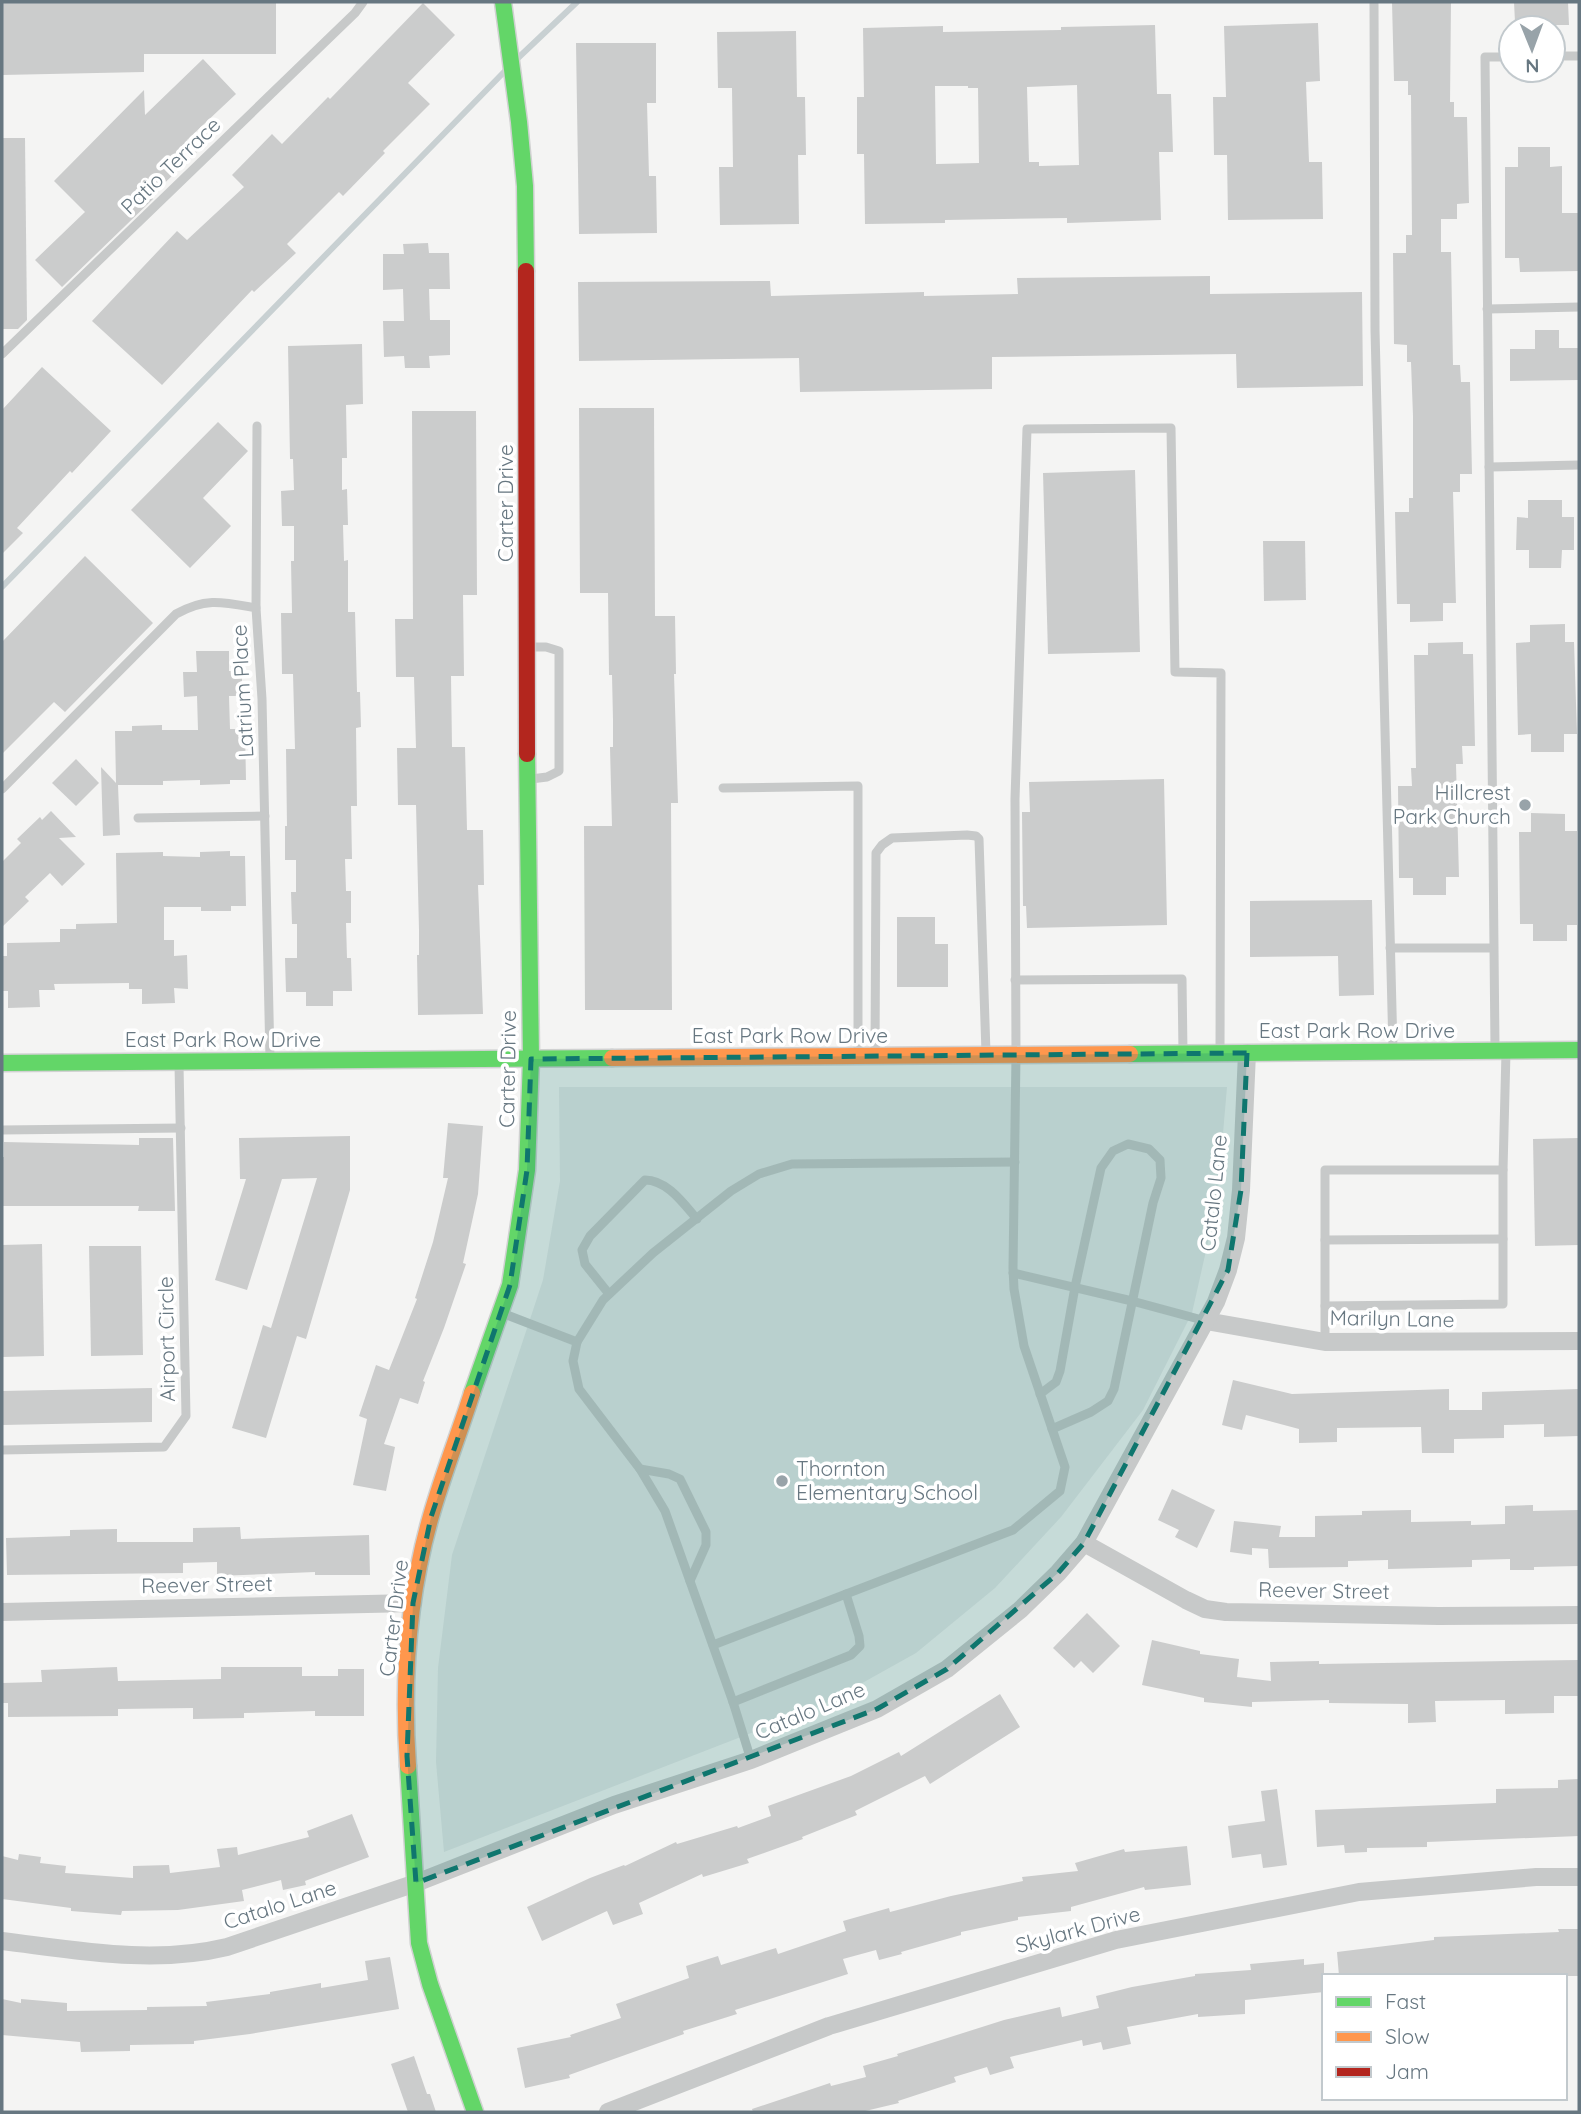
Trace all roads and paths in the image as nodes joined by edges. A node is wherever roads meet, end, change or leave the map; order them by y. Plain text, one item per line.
1 (363, 2) edge
2 (503, 2) edge
3 (1374, 2) edge
4 (1497, 57) edge
5 (1579, 307) edge
6 (1487, 309) junction
7 (2, 354) edge
8 (257, 426) dead end
9 (1579, 465) edge
10 (1489, 467) junction
11 (256, 608) junction
12 (526, 647) junction
13 (529, 779) junction
14 (723, 788) dead end
15 (2, 789) edge
16 (265, 816) junction
17 (138, 818) dead end
18 (1390, 948) junction
19 (1493, 948) junction
20 (1016, 980) junction
21 (1579, 1050) edge
22 (1500, 1051) junction
23 (1393, 1052) junction
24 (1220, 1053) junction
25 (1247, 1053) junction
26 (1183, 1054) junction
27 (986, 1055) junction
28 (1016, 1055) junction
29 (867, 1056) junction
30 (530, 1059) junction
31 (270, 1061) junction
32 (179, 1062) junction
33 (2, 1063) edge
34 (181, 1128) junction
35 (2, 1130) edge
36 (1015, 1162) junction
37 (1503, 1170) junction
38 (697, 1219) junction
39 (1503, 1239) junction
40 (1325, 1240) junction
41 (1013, 1272) junction
42 (1075, 1287) junction
43 (610, 1294) junction
44 (1132, 1301) junction
45 (1325, 1306) junction
46 (500, 1312) junction
47 (1206, 1321) junction
48 (1579, 1341) edge
49 (577, 1342) junction
50 (1325, 1342) junction
51 (1040, 1394) junction
52 (1052, 1429) junction
53 (2, 1450) edge
54 (640, 1469) junction
55 (1084, 1543) junction
56 (690, 1581) junction
57 (846, 1594) junction
58 (413, 1603) junction
59 (2, 1612) edge
60 (1579, 1615) edge
61 (713, 1645) junction
62 (733, 1702) junction
63 (751, 1760) junction
64 (1579, 1877) edge
65 (416, 1883) junction
66 (2, 1941) edge
67 (475, 2112) edge
68 (608, 2112) edge

1 - 7 lane, Patio Terrace
2 - 12 street, Carter Drive
3 - 18 lane
4 - 6 lane
5 - 6 lane
6 - 10 lane
8 - 11 lane
9 - 10 lane
10 - 19 lane
11 - 15 lane, Latrium Place
11 - 16 lane, Latrium Place
12 - 13 street, Carter Drive
12 - 13 lane
13 - 30 street, Carter Drive
14 - 29 lane
16 - 17 lane
16 - 31 lane, Latrium Place
18 - 19 lane
18 - 23 lane
19 - 22 lane
20 - 24 lane
20 - 26 lane
20 - 28 lane
21 - 22 street, East Park Row Drive
22 - 23 street, East Park Row Drive
22 - 37 lane
23 - 25 street, East Park Row Drive
24 - 25 street, East Park Row Drive
24 - 26 street, East Park Row Drive
25 - 47 street, Catalo Lane
26 - 28 street, East Park Row Drive
27 - 28 street, East Park Row Drive
27 - 29 street, East Park Row Drive
27 - 29 lane
28 - 36 lane
29 - 30 street, East Park Row Drive
30 - 31 street, East Park Row Drive
30 - 46 street, Carter Drive
31 - 32 street, East Park Row Drive
32 - 33 street, East Park Row Drive
32 - 34 lane, Airport Circle
34 - 35 lane
34 - 53 lane, Airport Circle
36 - 38 lane
36 - 41 lane
37 - 39 lane
37 - 40 lane
38 - 43 lane
38 - 43 lane
39 - 40 lane
39 - 45 lane
40 - 45 lane
41 - 42 lane
41 - 51 lane
42 - 44 lane
42 - 44 lane
42 - 51 lane
43 - 49 lane
44 - 47 lane
44 - 52 lane
45 - 50 lane
46 - 49 lane
46 - 58 street, Carter Drive
47 - 50 street, Marilyn Lane
47 - 55 street, Catalo Lane
48 - 50 street, Marilyn Lane
49 - 54 lane
51 - 52 lane
52 - 57 lane
54 - 56 lane
54 - 56 lane
55 - 60 street, Reever Street
55 - 63 street, Catalo Lane
56 - 61 lane
57 - 61 lane
57 - 62 lane
58 - 59 street, Reever Street
58 - 65 street, Carter Drive
61 - 62 lane
62 - 63 lane
63 - 65 street, Catalo Lane
64 - 68 street, Skylark Drive
65 - 66 street, Catalo Lane
65 - 67 street, Carter Drive

